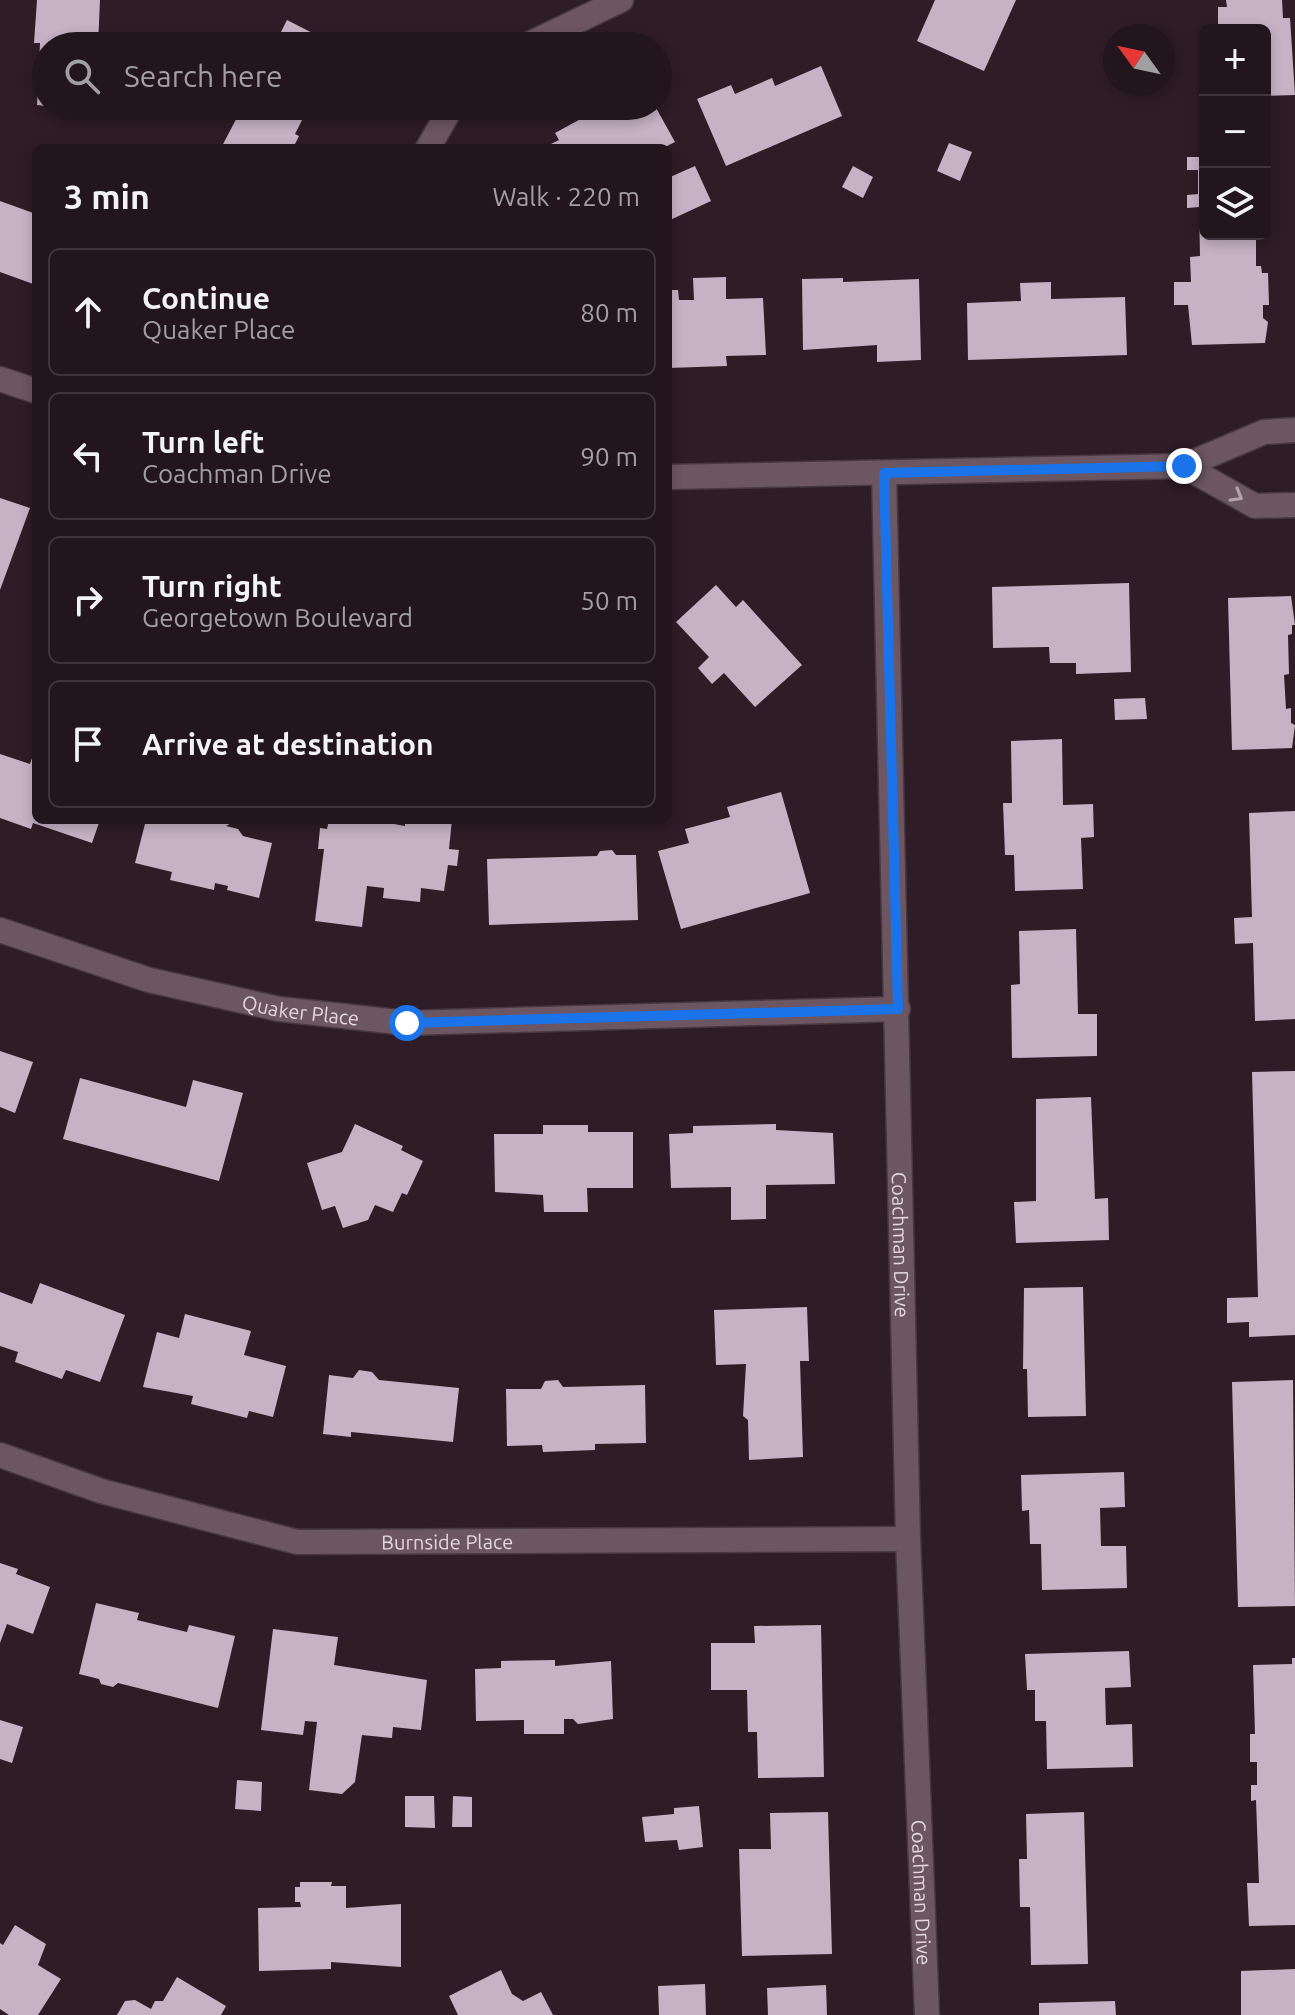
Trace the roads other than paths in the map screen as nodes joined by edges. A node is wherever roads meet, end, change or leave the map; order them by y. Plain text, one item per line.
1 (621, 0) edge
2 (554, 32) edge
3 (444, 120) edge
4 (430, 144) edge
5 (0, 379) edge
6 (32, 390) edge
7 (1295, 430) edge
8 (1184, 466) junction
9 (884, 473) junction
10 (672, 477) edge
11 (1295, 505) edge
12 (0, 930) edge
13 (898, 1009) junction
14 (0, 1455) edge
15 (908, 1539) junction
16 (927, 2015) edge

1 - 2 street
3 - 4 street
5 - 6 street
7 - 8 street
8 - 9 street
8 -> 11 street
9 - 10 street
9 - 13 street, Coachman Drive
12 - 13 street, Quaker Place
13 - 15 street, Coachman Drive
14 - 15 street, Burnside Place
15 - 16 street, Coachman Drive

